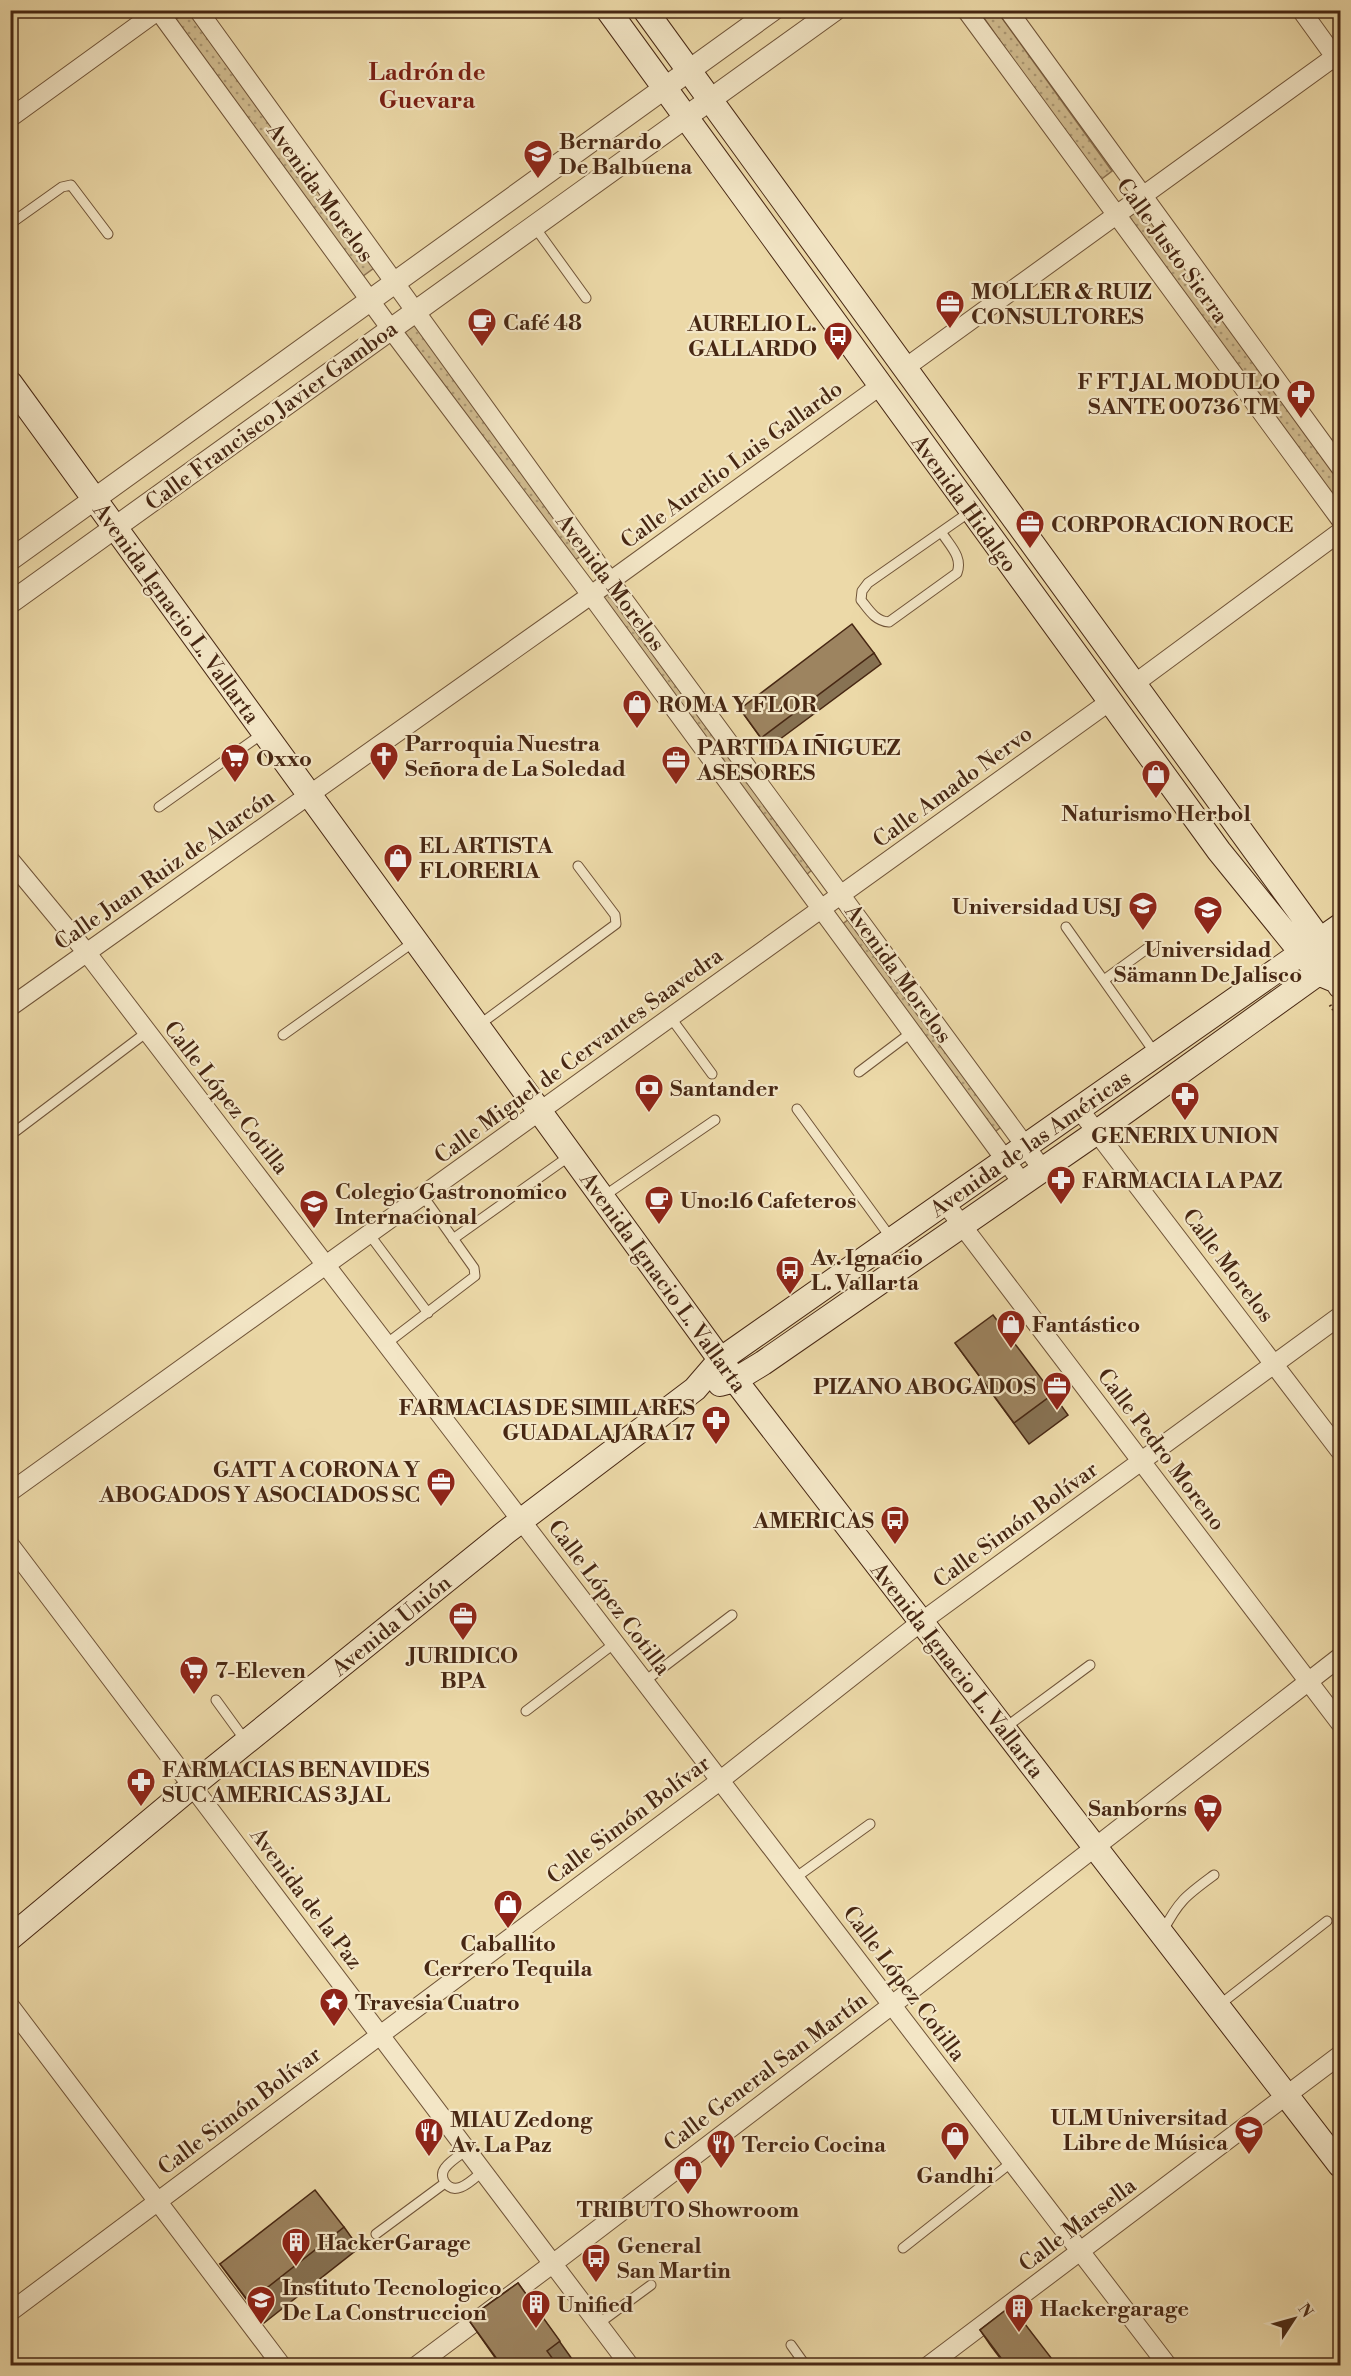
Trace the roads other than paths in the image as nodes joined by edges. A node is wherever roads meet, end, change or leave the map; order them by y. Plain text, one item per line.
1 (198, 10) edge
2 (608, 10) edge
3 (645, 10) edge
4 (773, 10) edge
5 (835, 10) edge
6 (966, 10) edge
7 (1008, 10) edge
8 (1301, 10) edge
9 (158, 11) edge
10 (1339, 58) edge
11 (689, 71) junction
12 (665, 89) junction
13 (710, 100) junction
14 (686, 117) junction
15 (10, 118) edge
16 (1143, 195) junction
17 (1117, 215) junction
18 (10, 224) edge
19 (534, 226) junction
20 (108, 234) dead end
21 (395, 284) junction
22 (585, 298) dead end
23 (371, 302) junction
24 (414, 311) junction
25 (391, 328) junction
26 (905, 368) junction
27 (10, 383) edge
28 (880, 386) junction
29 (1341, 467) edge
30 (95, 500) junction
31 (971, 511) junction
32 (1341, 519) edge
33 (115, 528) junction
34 (1341, 532) edge
35 (942, 533) junction
36 (10, 560) edge
37 (610, 581) junction
38 (591, 595) junction
39 (10, 603) edge
40 (1134, 684) junction
41 (1109, 702) junction
42 (264, 733) junction
43 (310, 795) junction
44 (159, 807) dead end
45 (10, 860) edge
46 (578, 866) dead end
47 (840, 897) junction
48 (823, 910) junction
49 (1341, 926) edge
50 (1066, 927) dead end
51 (415, 941) junction
52 (1152, 945) dead end
53 (1311, 946) junction
54 (87, 953) junction
55 (1334, 972) edge
56 (1104, 980) junction
57 (10, 1007) edge
58 (671, 1018) junction
59 (477, 1026) junction
60 (147, 1032) junction
61 (912, 1032) junction
62 (283, 1035) dead end
63 (1156, 1055) junction
64 (859, 1072) dead end
65 (712, 1074) dead end
66 (797, 1109) dead end
67 (1080, 1109) junction
68 (540, 1112) junction
69 (715, 1120) dead end
70 (16, 1131) dead end
71 (1097, 1132) junction
72 (1026, 1147) junction
73 (571, 1155) junction
74 (1006, 1161) junction
75 (1043, 1170) junction
76 (1023, 1184) junction
77 (423, 1196) junction
78 (602, 1197) junction
79 (945, 1203) junction
80 (962, 1226) junction
81 (369, 1234) junction
82 (453, 1239) junction
83 (892, 1240) junction
84 (326, 1265) junction
85 (428, 1313) junction
86 (1341, 1316) edge
87 (386, 1344) junction
88 (720, 1360) junction
89 (1275, 1365) junction
90 (735, 1380) junction
91 (694, 1389) junction
92 (1341, 1451) edge
93 (1142, 1462) junction
94 (10, 1492) edge
95 (521, 1520) junction
96 (10, 1545) edge
97 (732, 1615) dead end
98 (921, 1622) junction
99 (615, 1643) junction
100 (1341, 1657) edge
101 (1090, 1665) dead end
102 (645, 1681) junction
103 (1308, 1681) junction
104 (216, 1700) dead end
105 (526, 1711) dead end
106 (1341, 1723) edge
107 (1004, 1729) junction
108 (246, 1742) junction
109 (720, 1780) junction
110 (193, 1786) junction
111 (870, 1824) dead end
112 (1095, 1847) junction
113 (1214, 1875) dead end
114 (795, 1878) junction
115 (1327, 1921) dead end
116 (1161, 1933) junction
117 (10, 1938) edge
118 (892, 2005) junction
119 (10, 2006) edge
120 (1218, 2006) junction
121 (380, 2035) junction
122 (1341, 2055) edge
123 (1287, 2096) junction
124 (467, 2150) junction
125 (1012, 2162) junction
126 (1341, 2165) edge
127 (483, 2171) junction
128 (445, 2183) junction
129 (158, 2201) junction
130 (376, 2234) dead end
131 (903, 2248) dead end
132 (1081, 2252) junction
133 (553, 2263) junction
134 (651, 2285) dead end
135 (10, 2312) edge
136 (598, 2324) junction
137 (791, 2345) dead end
138 (282, 2366) edge
139 (416, 2366) edge
140 (630, 2366) edge
141 (806, 2366) edge
142 (928, 2366) edge
143 (1168, 2366) edge

1 - 21 street, Avenida Morelos
2 - 12 main road, Avenida Hidalgo
3 - 11 main road, Avenida Hidalgo
4 - 11 street, Calle Francisco Javier Gamboa
5 - 13 street, Calle Francisco Javier Gamboa
6 - 17 street, Calle Justo Sierra
7 - 16 street, Calle Justo Sierra
8 - 10 street
9 - 15 street
9 - 23 street, Avenida Morelos
10 - 16 street
11 - 12 street, Calle Francisco Javier Gamboa
11 - 13 main road, Avenida Hidalgo
12 - 14 main road, Avenida Hidalgo
12 - 21 street, Calle Francisco Javier Gamboa
13 - 14 street, Calle Francisco Javier Gamboa
13 - 26 main road, Avenida Hidalgo
14 - 19 street, Calle Francisco Javier Gamboa
14 - 28 main road, Avenida Hidalgo
16 - 17 street
16 - 29 street, Calle Justo Sierra
17 - 26 street
17 - 32 street, Calle Justo Sierra
18 - 20 lane
19 - 22 lane
19 - 24 street, Calle Francisco Javier Gamboa
21 - 23 street, Calle Francisco Javier Gamboa
21 - 24 street, Avenida Morelos
23 - 25 street, Avenida Morelos
23 - 30 street, Calle Francisco Javier Gamboa
24 - 25 street, Calle Francisco Javier Gamboa
24 - 37 street, Avenida Morelos
25 - 33 street, Calle Francisco Javier Gamboa
25 - 38 street, Avenida Morelos
26 - 40 main road, Avenida Hidalgo
27 - 30 main road, Avenida Ignacio L. Vallarta
28 - 31 main road, Avenida Hidalgo
28 - 37 street, Calle Aurelio Luis Gallardo
30 - 33 main road, Avenida Ignacio L. Vallarta
30 - 36 street, Calle Francisco Javier Gamboa
31 - 35 lane
31 - 41 main road, Avenida Hidalgo
33 - 39 street, Calle Francisco Javier Gamboa
33 - 42 main road, Avenida Ignacio L. Vallarta
34 - 40 street
35 - 35 lane
37 - 38 street, Calle Juan Ruiz de Alarcón
37 - 47 street, Avenida Morelos
38 - 43 street, Calle Juan Ruiz de Alarcón
38 - 48 street, Avenida Morelos
40 - 53 main road, Avenida Hidalgo
41 - 47 street, Calle Amado Nervo
41 - 53 main road, Avenida Hidalgo
42 - 43 main road, Avenida Ignacio L. Vallarta
42 - 44 lane
43 - 51 main road, Avenida Ignacio L. Vallarta
43 - 54 street, Calle Juan Ruiz de Alarcón
45 - 54 street, Calle López Cotilla
46 - 59 lane
47 - 48 street, Calle Amado Nervo
47 - 72 street, Avenida Morelos
48 - 58 street, Calle Miguel de Cervantes Saavedra
48 - 61 street, Avenida Morelos
49 - 53 main road, Avenida de las Américas
50 - 56 lane
51 - 59 main road, Avenida Ignacio L. Vallarta
51 - 62 lane
52 - 56 lane
53 - 55 main road, Avenida Hidalgo
53 - 63 main road, Avenida de las Américas
54 - 57 street, Calle Juan Ruiz de Alarcón
54 - 60 street, Calle López Cotilla
55 - 71 main road, Avenida de las Américas
56 - 63 lane
58 - 65 lane
58 - 68 street, Calle Miguel de Cervantes Saavedra
59 - 68 main road, Avenida Ignacio L. Vallarta
60 - 70 lane
60 - 84 street, Calle López Cotilla
61 - 64 lane
61 - 74 street, Avenida Morelos
63 - 67 main road, Avenida de las Américas
66 - 83 lane
67 - 71 street, Calle Morelos
67 - 72 main road, Avenida de las Américas
68 - 73 main road, Avenida Ignacio L. Vallarta
68 - 77 street, Calle Miguel de Cervantes Saavedra
69 - 78 lane
71 - 75 main road, Avenida de las Américas
71 - 89 street, Calle Morelos
72 - 74 main road, Avenida de las Américas
72 - 75 street, Avenida Morelos
73 - 78 main road, Avenida Ignacio L. Vallarta
73 - 82 lane
74 - 76 street, Avenida Morelos
74 - 79 main road, Avenida de las Américas
75 - 76 main road, Avenida de las Américas
76 - 80 main road, Avenida de las Américas
77 - 81 street, Calle Miguel de Cervantes Saavedra
77 - 82 lane
78 - 88 main road, Avenida Ignacio L. Vallarta
79 - 80 street, Calle Pedro Moreno
79 - 83 main road, Avenida de las Américas
80 - 90 main road, Avenida de las Américas
80 - 93 street, Calle Pedro Moreno
81 - 84 street, Calle Miguel de Cervantes Saavedra
81 - 85 lane
82 - 85 lane
83 - 88 main road, Avenida de las Américas
84 - 87 street, Calle López Cotilla
84 - 94 street, Calle Miguel de Cervantes Saavedra
85 - 87 lane
86 - 89 street, Calle Simón Bolívar
87 - 95 street, Calle López Cotilla
88 - 90 main road, Avenida Ignacio L. Vallarta
88 - 91 main road, Avenida Unión
89 - 92 street, Calle Morelos
89 - 93 street, Calle Simón Bolívar
90 - 91 main road, Avenida Unión
90 - 98 main road, Avenida Ignacio L. Vallarta
91 - 95 main road, Avenida Unión
93 - 98 street, Calle Simón Bolívar
93 - 103 street, Calle Pedro Moreno
95 - 99 street, Calle López Cotilla
95 - 108 main road, Avenida Unión
96 - 110 street, Avenida de la Paz
97 - 102 lane
98 - 107 main road, Avenida Ignacio L. Vallarta
98 - 109 street, Calle Simón Bolívar
99 - 102 street, Calle López Cotilla
99 - 105 lane
100 - 103 street, Calle General San Martín
101 - 107 lane
102 - 109 street, Calle López Cotilla
103 - 106 street, Calle Pedro Moreno
103 - 112 street, Calle General San Martín
104 - 108 lane
107 - 112 main road, Avenida Ignacio L. Vallarta
108 - 110 main road, Avenida Unión
109 - 114 street, Calle López Cotilla
109 - 121 street, Calle Simón Bolívar
110 - 117 main road, Avenida Unión
110 - 121 street, Avenida de la Paz
111 - 114 lane
112 - 116 main road, Avenida Ignacio L. Vallarta
112 - 118 street, Calle General San Martín
113 - 116 lane
114 - 118 street, Calle López Cotilla
115 - 120 lane
116 - 120 main road, Avenida Ignacio L. Vallarta
118 - 125 street, Calle López Cotilla
118 - 133 street, Calle General San Martín
119 - 129 street
120 - 123 main road, Avenida Ignacio L. Vallarta
121 - 124 street, Avenida de la Paz
121 - 129 street, Calle Simón Bolívar
122 - 123 street, Calle Marsella
123 - 126 main road, Avenida Ignacio L. Vallarta
123 - 132 street, Calle Marsella
124 - 127 street, Avenida de la Paz
124 - 128 lane
125 - 131 lane
125 - 132 street, Calle López Cotilla
127 - 128 lane
127 - 133 street, Avenida de la Paz
128 - 130 lane
129 - 135 street, Calle Simón Bolívar
129 - 138 street
132 - 142 street, Calle Marsella
132 - 143 street, Calle López Cotilla
133 - 136 street, Avenida de la Paz
133 - 139 street, Calle General San Martín
134 - 136 lane
136 - 140 street, Avenida de la Paz
137 - 141 lane

